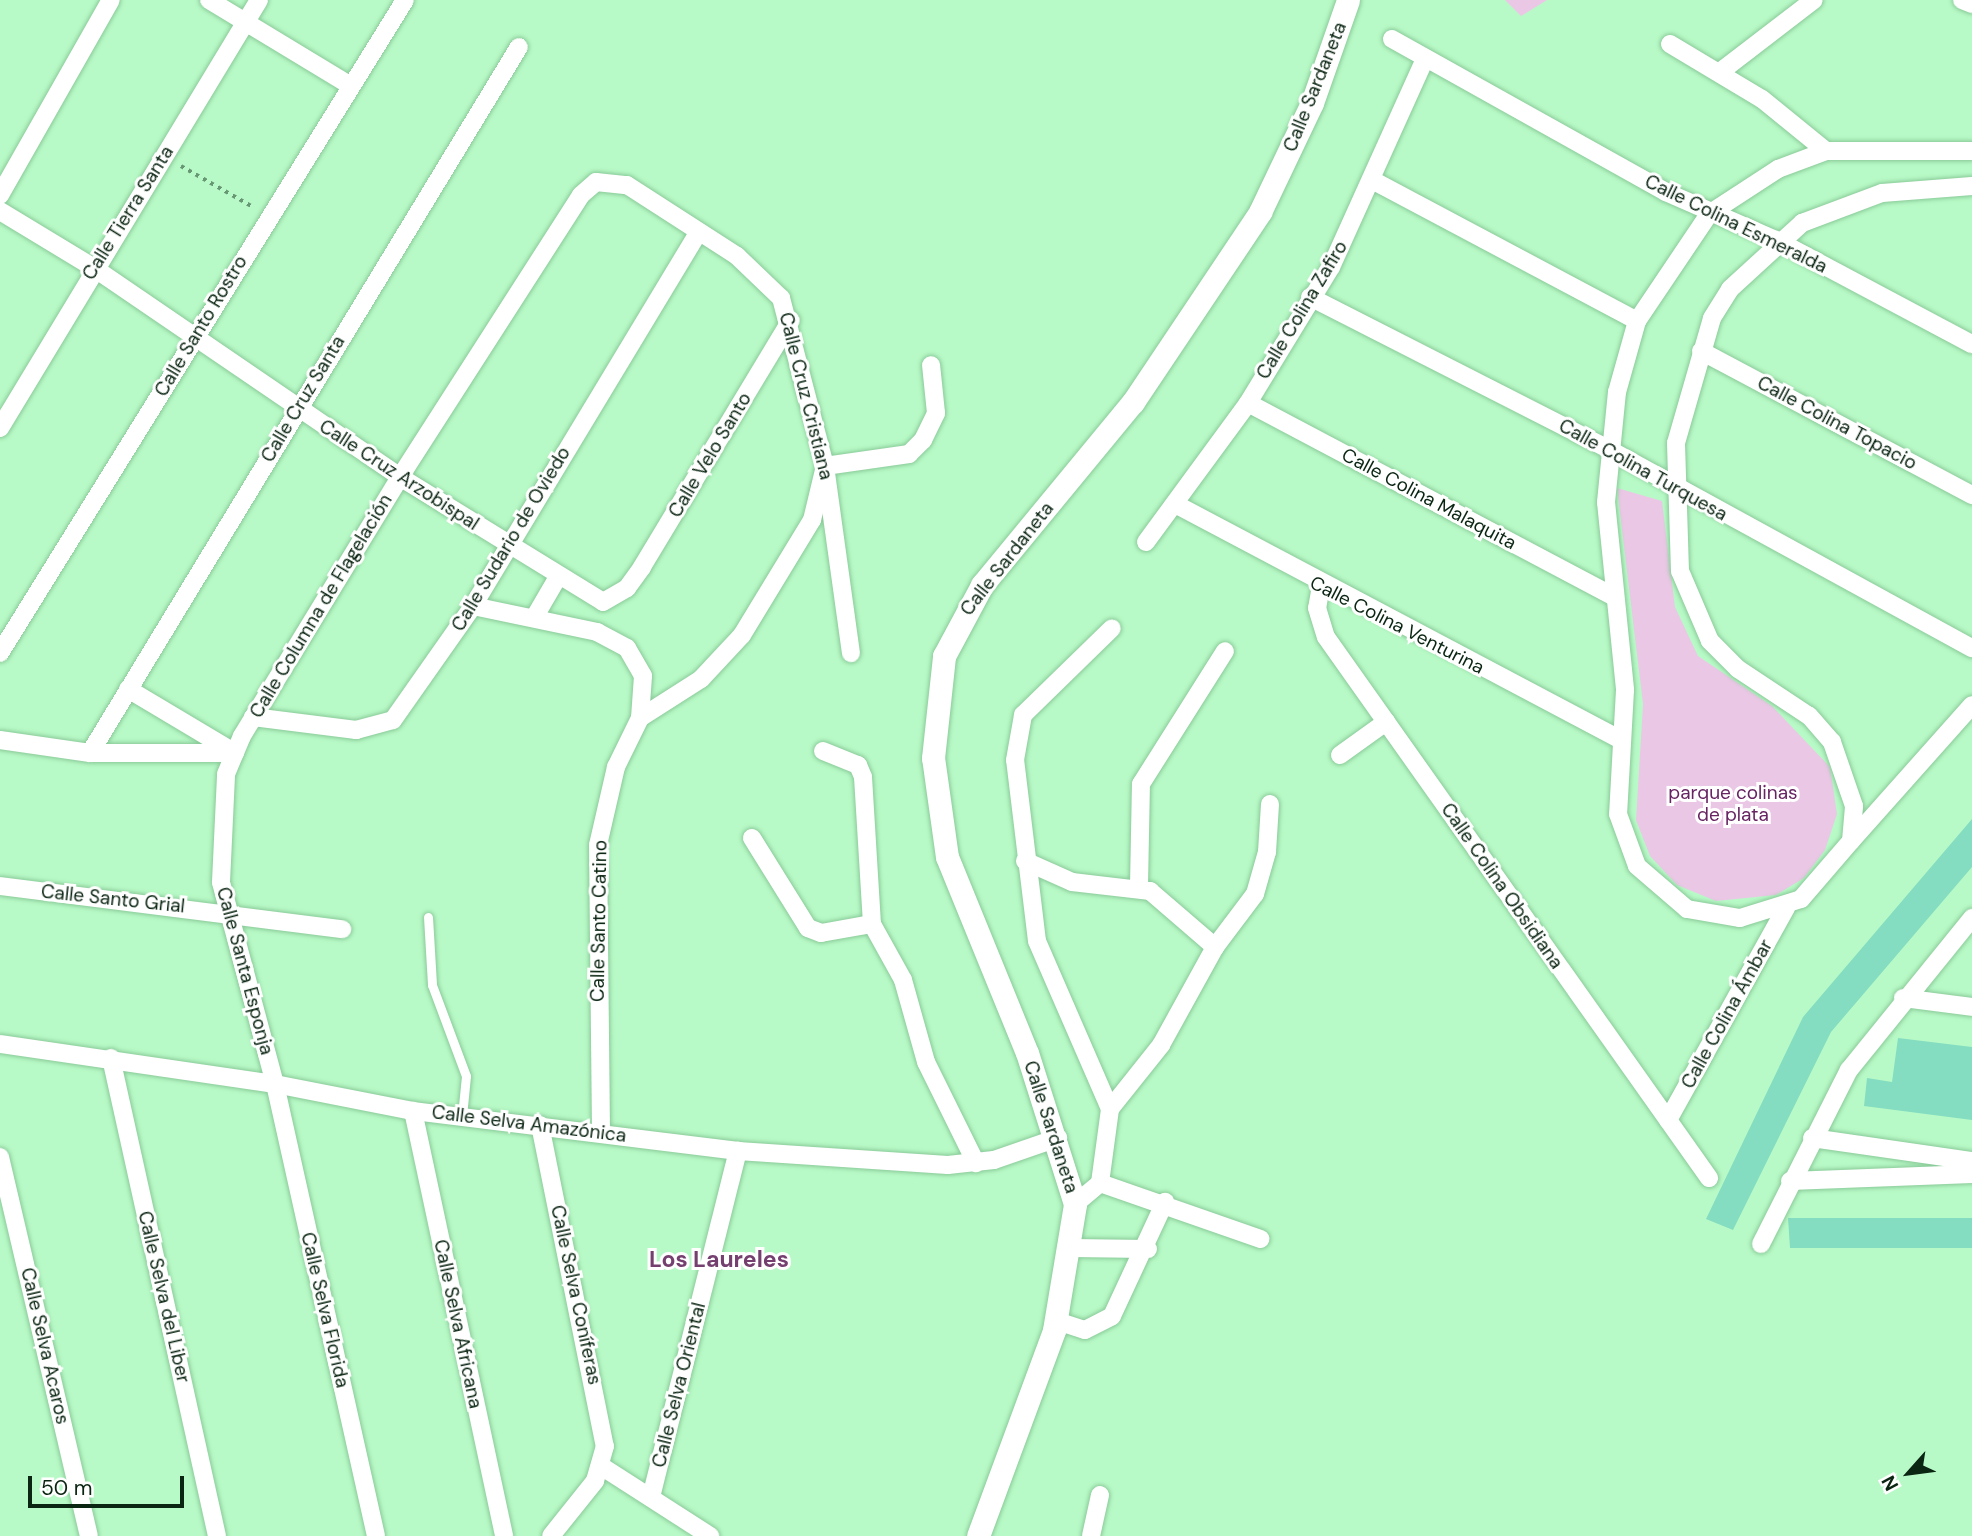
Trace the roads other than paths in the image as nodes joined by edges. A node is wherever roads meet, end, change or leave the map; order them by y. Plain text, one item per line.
1 (111, 0) edge
2 (209, 0) edge
3 (259, 0) edge
4 (405, 0) edge
5 (1348, 0) edge
6 (1814, 0) edge
7 (1962, 0) edge
8 (1972, 4) edge
9 (246, 21) junction
10 (1392, 39) dead end
11 (1670, 44) dead end
12 (519, 47) dead end
13 (1425, 60) junction
14 (1720, 72) junction
15 (351, 86) junction
16 (1826, 151) junction
17 (1972, 151) edge
18 (1374, 181) junction
19 (1964, 186) edge
20 (0, 195) edge
21 (581, 195) joint
22 (1972, 195) edge
23 (0, 211) edge
24 (1709, 214) junction
25 (699, 232) junction
26 (1776, 240) junction
27 (94, 268) junction
28 (1310, 298) junction
29 (791, 320) junction
30 (1637, 321) junction
31 (194, 339) junction
32 (1972, 344) edge
33 (1701, 351) junction
34 (931, 365) dead end
35 (1248, 403) junction
36 (296, 408) junction
37 (0, 428) edge
38 (1610, 450) junction
39 (825, 466) junction
40 (400, 477) junction
41 (1672, 486) junction
42 (1972, 495) edge
43 (1177, 505) junction
44 (1146, 542) dead end
45 (506, 543) junction
46 (558, 577) junction
47 (1321, 586) junction
48 (627, 588) joint
49 (1611, 595) junction
50 (473, 606) junction
51 (534, 618) junction
52 (1112, 628) dead end
53 (1972, 648) edge
54 (1225, 651) dead end
55 (0, 653) edge
56 (851, 653) dead end
57 (128, 689) junction
58 (1972, 705) edge
59 (253, 718) junction
60 (640, 718) junction
61 (1386, 722) junction
62 (0, 740) edge
63 (1620, 740) junction
64 (823, 751) dead end
65 (90, 752) junction
66 (235, 753) junction
67 (1340, 755) dead end
68 (226, 774) joint
69 (1270, 804) dead end
70 (752, 838) dead end
71 (1851, 841) junction
72 (1025, 861) junction
73 (0, 886) edge
74 (1139, 886) junction
75 (1786, 908) junction
76 (227, 912) junction
77 (428, 917) dead end
78 (1972, 918) edge
79 (872, 924) junction
80 (342, 929) dead end
81 (1214, 947) junction
82 (1903, 998) junction
83 (1972, 1007) edge
84 (0, 1044) edge
85 (111, 1058) junction
86 (275, 1084) junction
87 (1110, 1109) junction
88 (413, 1111) junction
89 (462, 1116) junction
90 (1668, 1120) junction
91 (540, 1125) junction
92 (601, 1132) junction
93 (1058, 1138) junction
94 (1812, 1138) junction
95 (738, 1151) junction
96 (0, 1157) edge
97 (1972, 1161) edge
98 (985, 1162) junction
99 (1972, 1174) edge
100 (1709, 1178) dead end
101 (1790, 1181) junction
102 (1100, 1183) junction
103 (1165, 1202) junction
104 (1075, 1204) junction
105 (1261, 1239) dead end
106 (1761, 1244) dead end
107 (1071, 1248) junction
108 (1148, 1249) junction
109 (1056, 1321) junction
110 (601, 1466) junction
111 (1100, 1495) dead end
112 (652, 1497) junction
113 (89, 1536) edge
114 (217, 1536) edge
115 (376, 1536) edge
116 (504, 1536) edge
117 (551, 1536) edge
118 (710, 1536) edge
119 (978, 1536) edge
120 (1091, 1536) edge

1 - 20 street
2 - 9 street
3 - 9 street, Calle Tierra Santa
4 - 15 street, Calle Santo Rostro
5 - 93 street, Calle Sardaneta
6 - 14 street
7 - 8 street
9 - 15 street
9 - 27 street, Calle Tierra Santa
10 - 13 street, Calle Colina Esmeralda
11 - 14 street
12 - 36 street, Calle Cruz Santa
13 - 18 street, Calle Colina Zafiro
13 - 24 street, Calle Colina Esmeralda
14 - 16 street
15 - 31 street, Calle Santo Rostro
16 - 17 street
16 - 24 street
18 - 28 street, Calle Colina Zafiro
18 - 30 street
19 - 22 street
19 - 26 street
21 - 25 street, Calle Cruz Cristiana
21 - 40 street, Calle Columna de Flagelación
23 - 27 street, Calle Cruz Arzobispal
24 - 26 street, Calle Colina Esmeralda
24 - 30 street
25 - 29 street, Calle Cruz Cristiana
25 - 45 street, Calle Sudario de Oviedo
26 - 32 street, Calle Colina Esmeralda
26 - 33 street
27 - 31 street, Calle Cruz Arzobispal
27 - 37 street, Calle Tierra Santa
28 - 35 street, Calle Colina Zafiro
28 - 38 street, Calle Colina Turquesa
29 - 39 street, Calle Cruz Cristiana
29 - 48 street, Calle Velo Santo
30 - 38 street
31 - 36 street, Calle Cruz Arzobispal
31 - 55 street, Calle Santo Rostro
33 - 41 street
33 - 42 street, Calle Colina Topacio
34 - 39 street
35 - 43 street, Calle Colina Zafiro
35 - 49 street, Calle Colina Malaquita
36 - 40 street, Calle Cruz Arzobispal
36 - 57 street, Calle Cruz Santa
38 - 41 street, Calle Colina Turquesa
38 - 49 street
39 - 56 street, Calle Cruz Cristiana
39 - 60 street
40 - 45 street, Calle Cruz Arzobispal
40 - 59 street, Calle Columna de Flagelación
41 - 53 street, Calle Colina Turquesa
41 - 71 street
43 - 44 street, Calle Colina Zafiro
43 - 47 street, Calle Colina Venturina
45 - 46 street, Calle Cruz Arzobispal
45 - 50 street, Calle Sudario de Oviedo
46 - 48 street, Calle Cruz Arzobispal
46 - 51 street
47 - 61 street, Calle Colina Obsidiana
47 - 63 street, Calle Colina Venturina
49 - 63 street
50 - 51 street
50 - 59 street, Calle Sudario de Oviedo
51 - 60 street
52 - 72 street
54 - 74 street
57 - 65 street, Calle Cruz Santa
57 - 66 street
58 - 71 street
59 - 66 street, Calle Columna de Flagelación
60 - 92 street, Calle Santo Catino
61 - 67 street
61 - 90 street, Calle Colina Obsidiana
62 - 65 street
63 - 75 street
64 - 79 street
65 - 66 street
66 - 68 street, Calle Columna de Flagelación
68 - 76 street, Calle Santa Esponja
69 - 81 street
70 - 79 street
71 - 75 street
72 - 74 street
72 - 87 street
73 - 76 street, Calle Santo Grial
74 - 81 street
75 - 90 street, Calle Colina Ámbar
76 - 80 street, Calle Santo Grial
76 - 86 street, Calle Santa Esponja
77 - 89 lane
78 - 82 street
79 - 98 street
81 - 87 street
82 - 83 street
82 - 94 street
84 - 85 street, Calle Selva Amazónica
85 - 86 street, Calle Selva Amazónica
85 - 114 street, Calle Selva del Liber
86 - 88 street, Calle Selva Amazónica
86 - 115 street, Calle Selva Florida
87 - 102 street
88 - 89 street, Calle Selva Amazónica
88 - 116 street, Calle Selva Africana
89 - 91 street, Calle Selva Amazónica
90 - 100 street, Calle Colina Obsidiana
91 - 92 street, Calle Selva Amazónica
91 - 110 street, Calle Selva Coníferas
92 - 95 street, Calle Selva Amazónica
93 - 98 street, Calle Selva Amazónica
93 - 104 street, Calle Sardaneta
94 - 97 street
94 - 101 street
95 - 98 street, Calle Selva Amazónica
95 - 112 street, Calle Selva Oriental
96 - 113 street, Calle Selva Acaros
99 - 101 street
101 - 106 street
102 - 103 street
102 - 104 street
103 - 105 street
103 - 108 street
104 - 107 street, Calle Sardaneta
107 - 108 street
107 - 109 street, Calle Sardaneta
108 - 109 street
109 - 119 street, Calle Sardaneta
110 - 112 street
110 - 117 street
111 - 120 street
112 - 118 street

